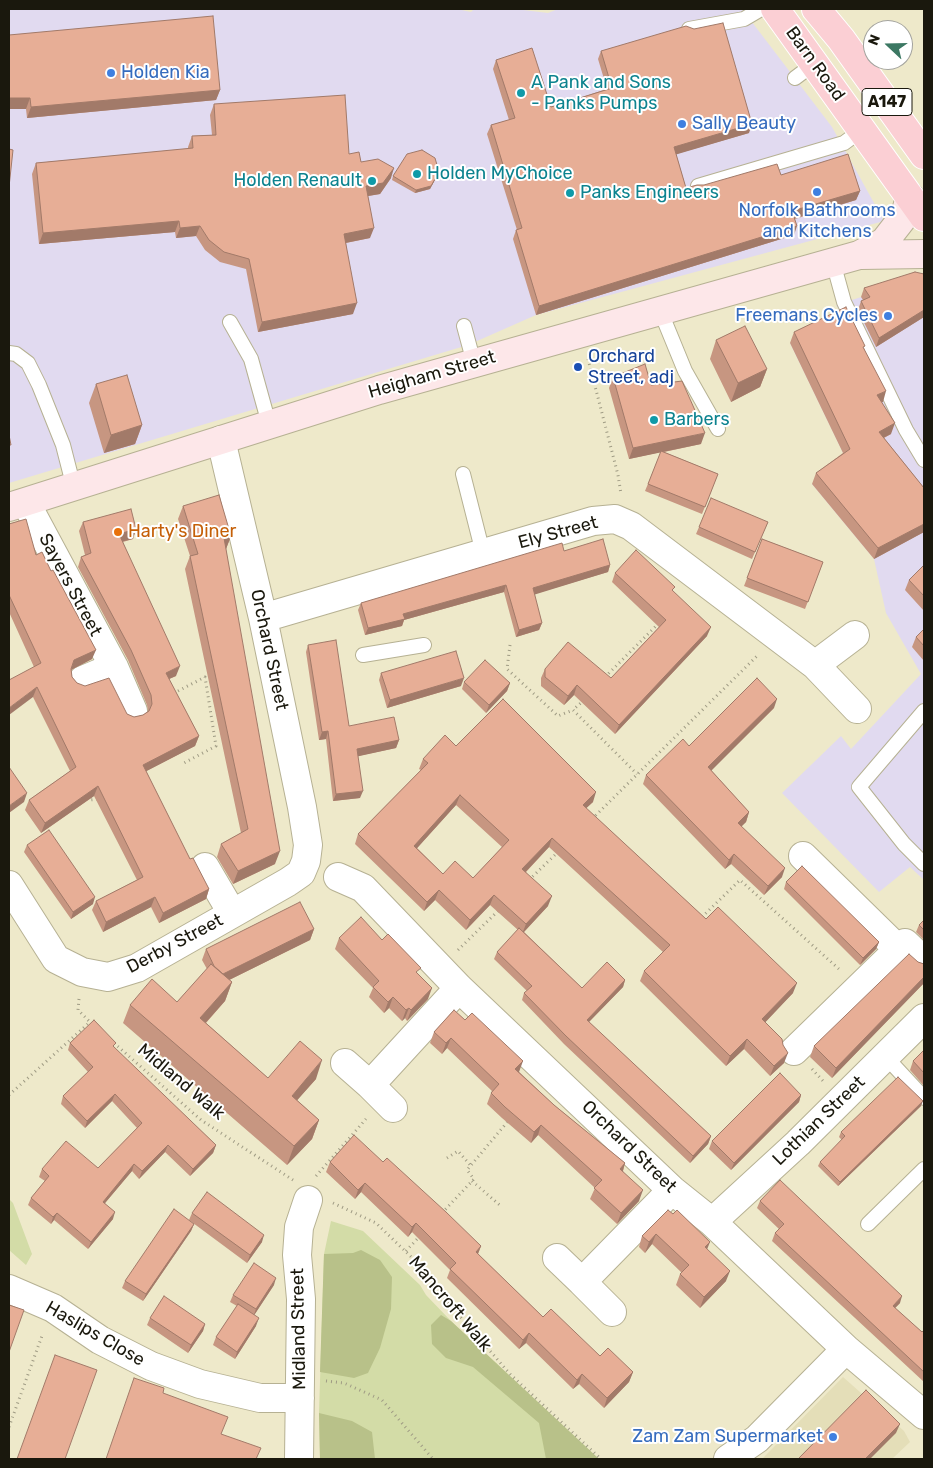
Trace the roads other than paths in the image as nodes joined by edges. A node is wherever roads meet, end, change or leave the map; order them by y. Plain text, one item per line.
1 (761, 9) edge
2 (775, 9) edge
3 (816, 9) edge
4 (689, 29) edge
5 (862, 130) junction
6 (924, 155) edge
7 (698, 186) edge
8 (917, 207) edge
9 (924, 254) edge
10 (846, 258) junction
11 (660, 310) junction
12 (230, 322) dead end
13 (464, 326) dead end
14 (9, 353) edge
15 (474, 362) junction
16 (269, 424) junction
17 (718, 429) dead end
18 (220, 440) junction
19 (924, 460) edge
20 (463, 474) dead end
21 (74, 488) junction
22 (17, 505) edge
23 (483, 553) junction
24 (263, 618) junction
25 (855, 636) dead end
26 (424, 645) dead end
27 (363, 655) dead end
28 (815, 665) junction
29 (114, 667) junction
30 (83, 680) dead end
31 (857, 709) dead end
32 (924, 711) edge
33 (133, 712) dead end
34 (803, 856) dead end
35 (306, 861) joint
36 (924, 864) edge
37 (205, 867) dead end
38 (338, 877) dead end
39 (9, 886) edge
40 (232, 913) junction
41 (898, 949) junction
42 (924, 960) edge
43 (459, 988) junction
44 (924, 1018) edge
45 (794, 1051) road end
46 (885, 1056) junction
47 (345, 1063) dead end
48 (924, 1098) edge
49 (924, 1169) edge
50 (672, 1190) junction
51 (312, 1191) road end
52 (712, 1222) junction
53 (868, 1224) dead end
54 (557, 1258) dead end
55 (582, 1282) junction
56 (9, 1290) edge
57 (612, 1312) dead end
58 (846, 1348) junction
59 (300, 1388) junction
60 (924, 1415) edge
61 (299, 1459) edge
62 (728, 1459) edge

1 - 4 lane
2 - 5 main road, Barn Road / A147
3 - 6 main road, Barn Road / A147
5 - 7 lane
5 - 8 main road, Barn Road / A147
8 - 10 street, Heigham Street
9 - 10 street, Heigham Street
10 - 11 street, Heigham Street
10 - 19 lane
11 - 15 street, Heigham Street
11 - 17 lane
12 - 16 lane
13 - 15 lane
14 - 21 lane
15 - 16 street, Heigham Street
16 - 18 street, Heigham Street
18 - 21 street, Heigham Street
18 - 24 street, Orchard Street
20 - 23 lane
21 - 22 street, Heigham Street
22 - 29 street, Sayers Street
23 - 24 street, Ely Street
23 - 28 street, Ely Street
24 - 35 street, Orchard Street
25 - 28 street
26 - 27 lane
28 - 31 street, Ely Street
29 - 30 street
29 - 33 street, Sayers Street
32 - 36 lane
34 - 41 street
35 - 40 street, Derby Street
37 - 40 street
38 - 43 street, Orchard Street
39 - 40 street, Derby Street
41 - 42 street
41 - 45 street
43 - 47 street
43 - 50 street, Orchard Street
44 - 46 street, Lothian Street
46 - 48 lane
46 - 52 street, Lothian Street
49 - 53 lane
50 - 52 street, Orchard Street
50 - 55 street
51 - 59 street, Midland Street
52 - 58 street, Orchard Street
54 - 55 street
55 - 57 street
56 - 59 street, Haslips Close
58 - 60 street, Orchard Street
58 - 62 street
59 - 61 street, Midland Street

